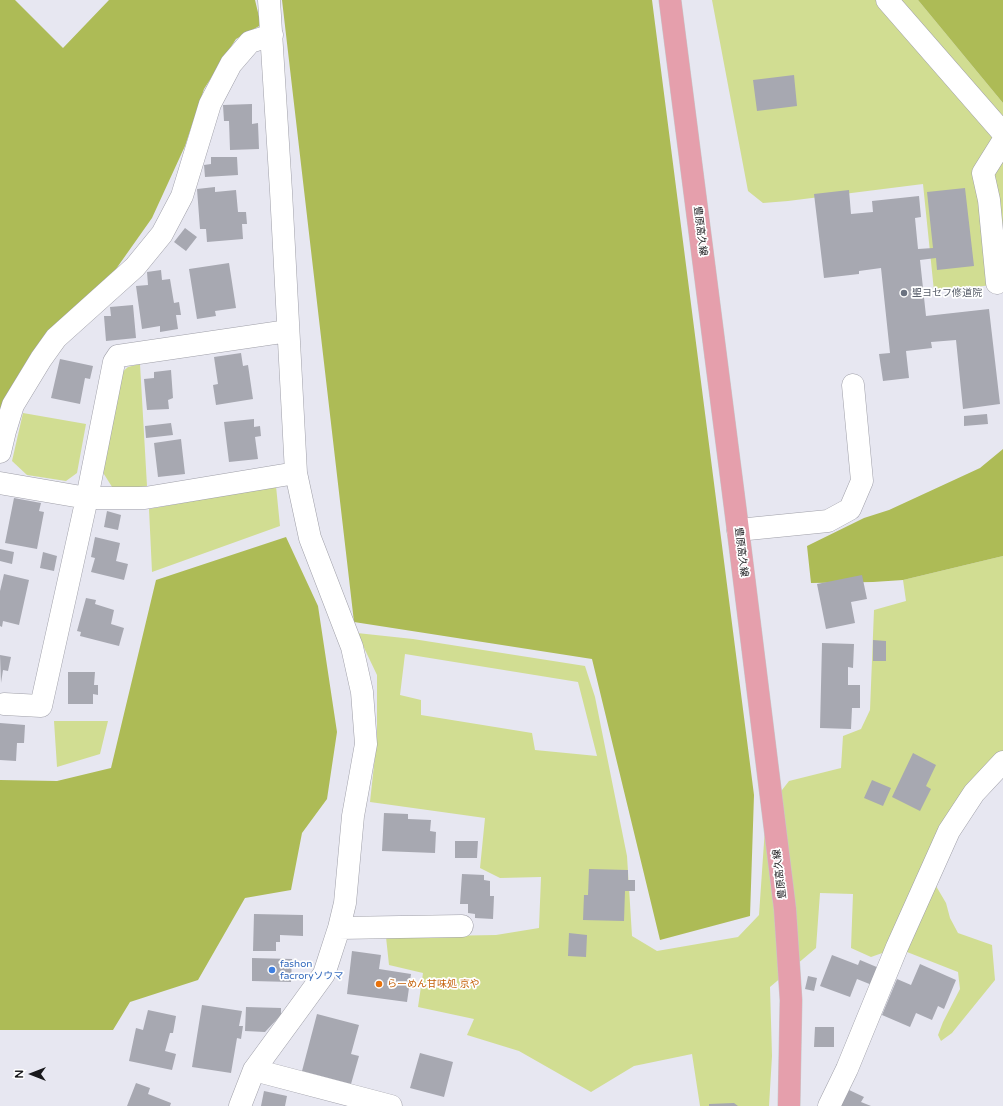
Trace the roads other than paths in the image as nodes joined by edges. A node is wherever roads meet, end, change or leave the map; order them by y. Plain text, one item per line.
1 (269, 0) edge
2 (670, 0) edge
3 (887, 0) edge
4 (272, 35) junction
5 (1003, 133) edge
6 (1003, 141) edge
7 (997, 283) dead end
8 (288, 331) junction
9 (853, 385) dead end
10 (0, 452) edge
11 (296, 473) junction
12 (0, 483) edge
13 (87, 498) junction
14 (738, 530) junction
15 (4, 704) dead end
16 (1003, 762) edge
17 (462, 926) dead end
18 (339, 928) junction
19 (254, 1070) junction
20 (240, 1106) edge
21 (391, 1106) edge
22 (789, 1106) edge
23 (829, 1106) edge

1 - 4 street
2 - 14 main road, 豊原高久線
3 - 5 street
4 - 8 street
4 - 10 street
6 - 7 street
8 - 11 street
8 - 13 street
9 - 14 street
11 - 13 street
11 - 18 street
12 - 13 street
13 - 15 street
14 - 22 main road, 豊原高久線
16 - 23 street
17 - 18 street
18 - 19 street
19 - 20 street
19 - 21 street

